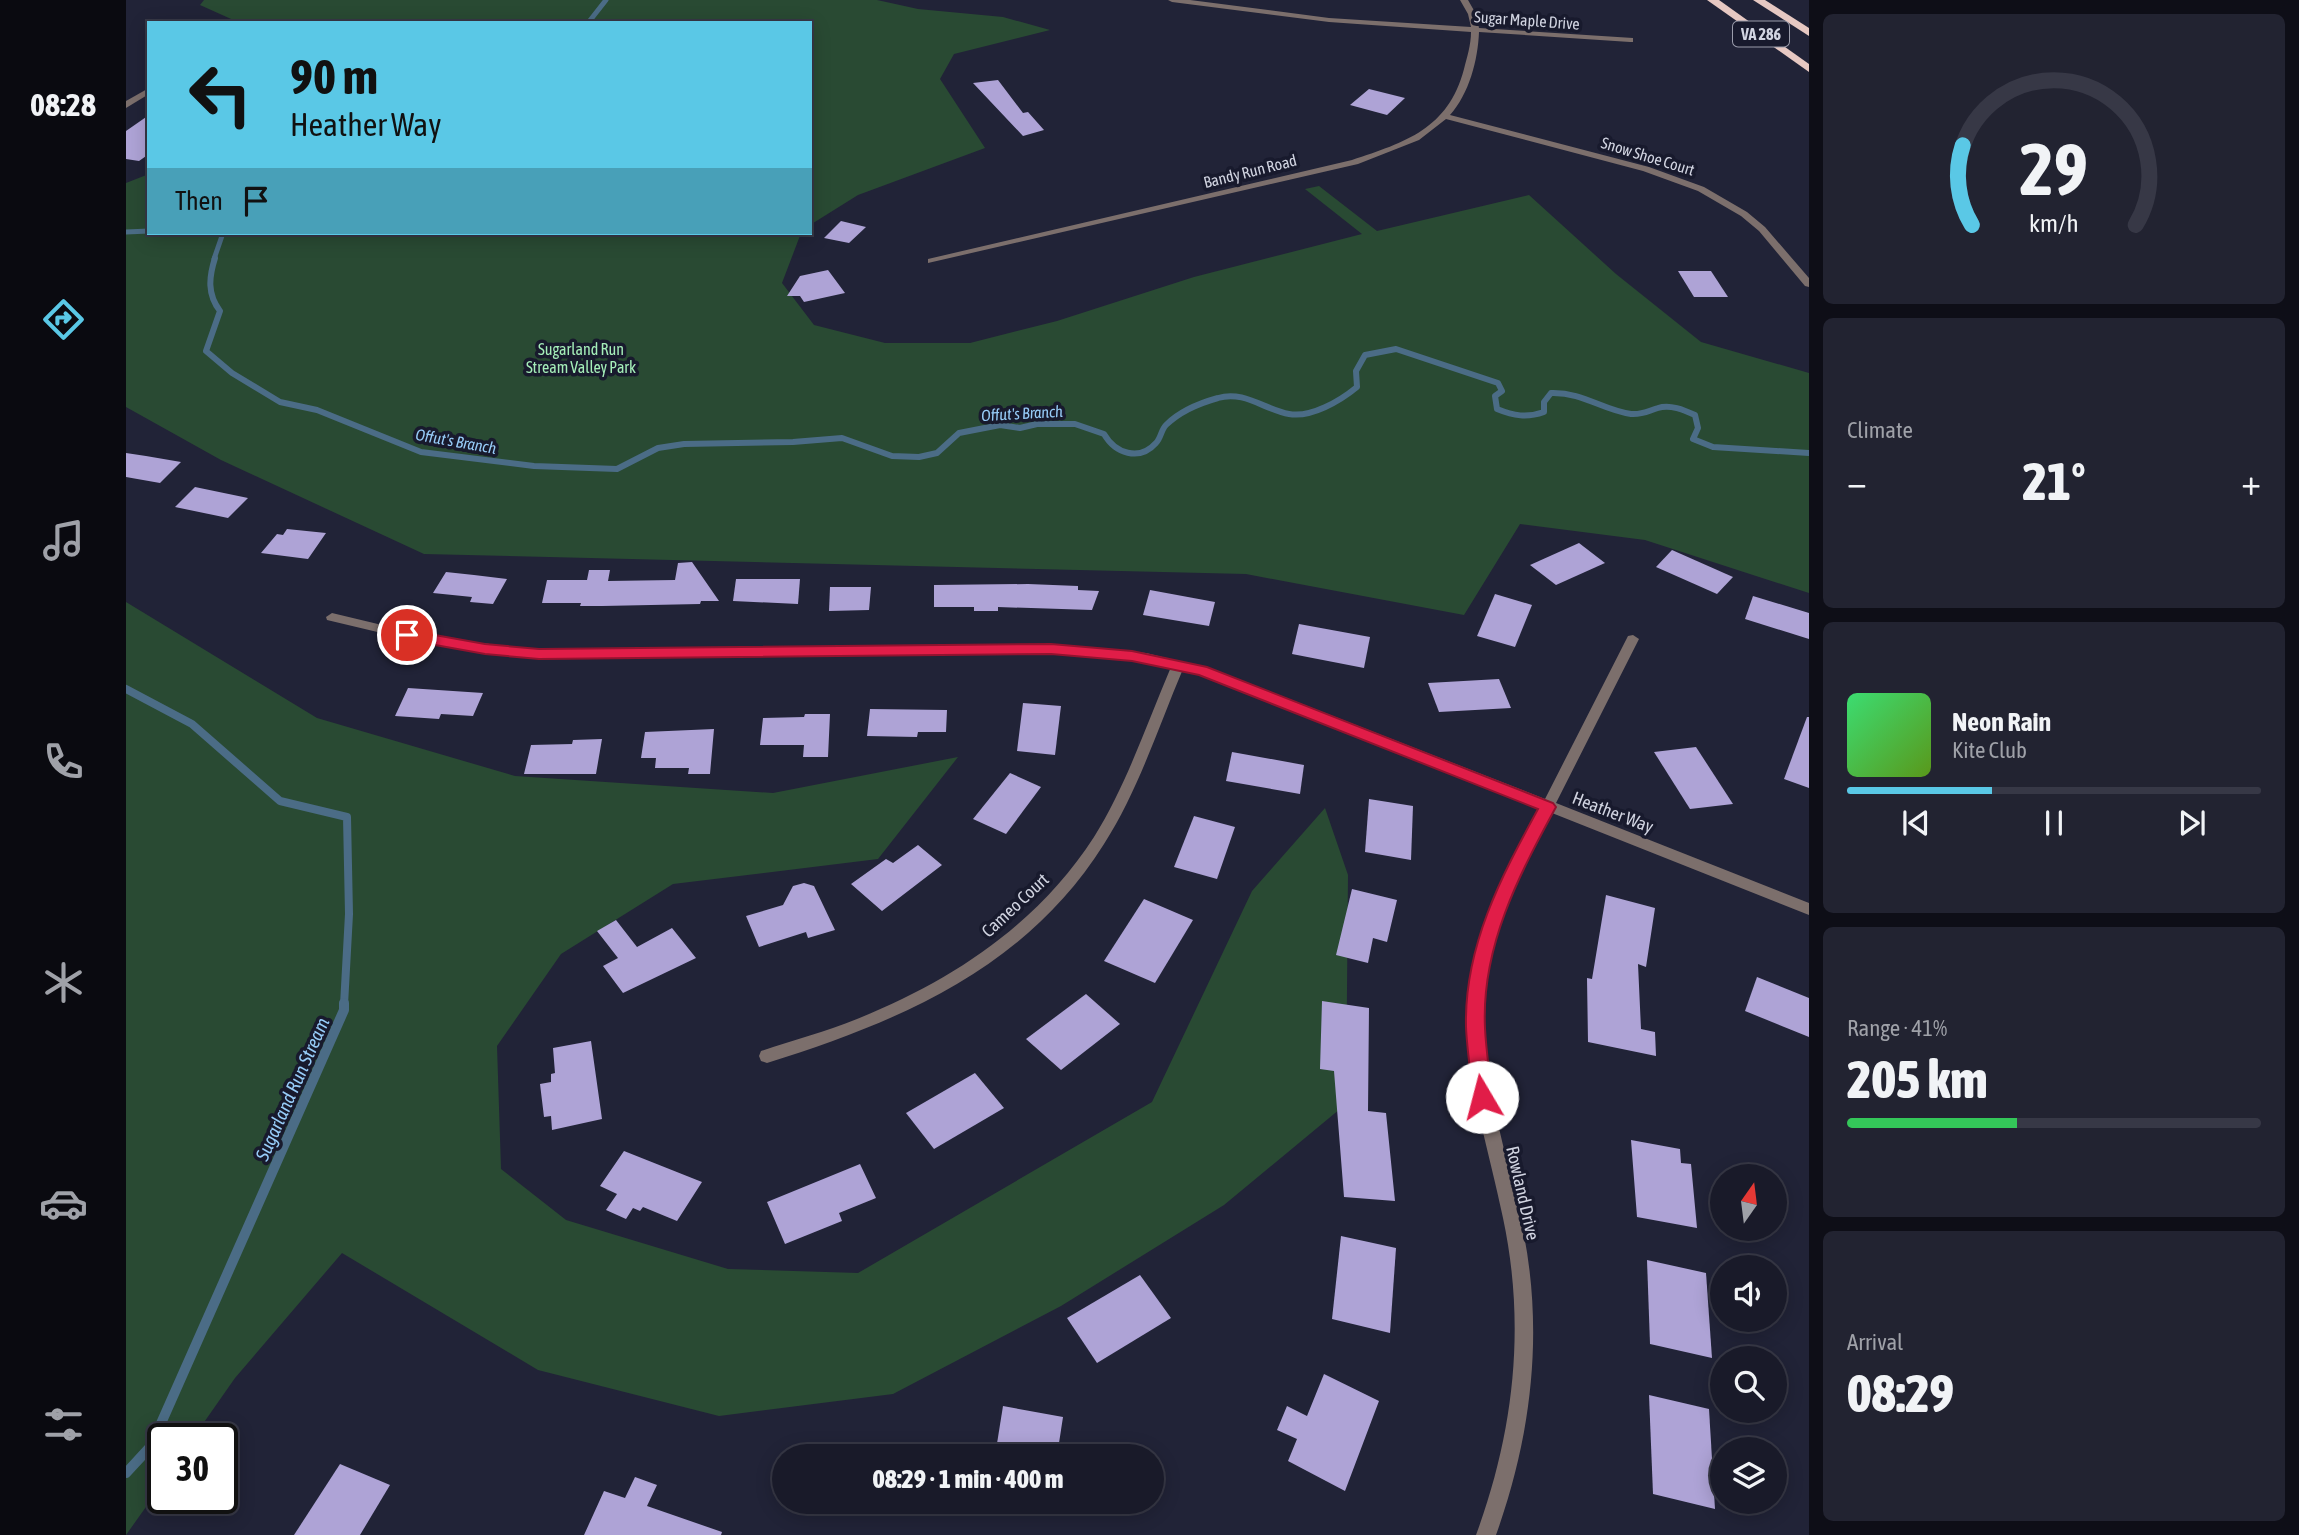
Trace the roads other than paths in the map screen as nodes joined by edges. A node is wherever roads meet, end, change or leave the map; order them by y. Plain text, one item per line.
1 (1172, 0) edge
2 (1464, 0) edge
3 (1712, 0) edge
4 (1758, 0) edge
5 (1476, 31) junction
6 (1809, 33) edge
7 (1630, 40) dead end
8 (1809, 69) edge
9 (147, 91) edge
10 (126, 106) edge
11 (1444, 116) junction
12 (931, 261) dead end
13 (1809, 284) edge
14 (332, 617) dead end
15 (1633, 639) dead end
16 (1178, 665) junction
17 (1548, 807) junction
18 (1809, 909) edge
19 (767, 1056) dead end
20 (1486, 1535) edge

1 - 5 street, Sugar Maple Drive
2 - 5 street
3 - 8 highway, VA 286
4 - 6 highway, VA 286
5 - 7 street, Sugar Maple Drive
5 - 11 street, Bandy Run Road
9 - 10 street
11 - 12 street, Bandy Run Road
11 - 13 street, Snow Shoe Court
14 - 16 street, Heather Way
15 - 17 street, Rowland Drive
16 - 17 street, Heather Way
16 - 19 street, Cameo Court
17 - 18 street, Heather Way
17 - 20 street, Rowland Drive

